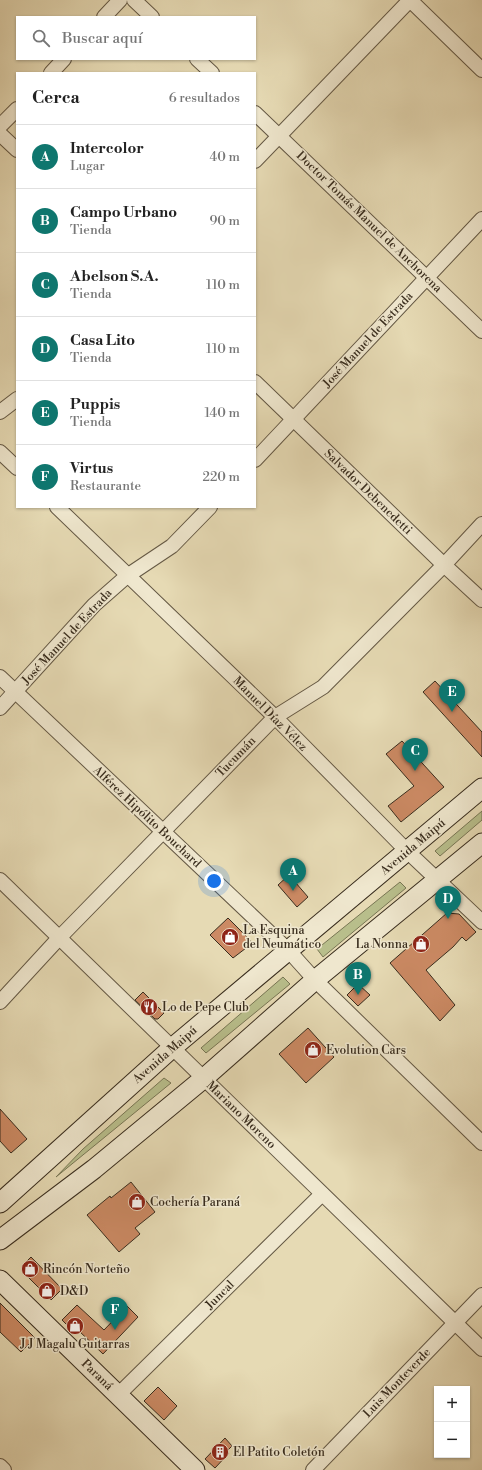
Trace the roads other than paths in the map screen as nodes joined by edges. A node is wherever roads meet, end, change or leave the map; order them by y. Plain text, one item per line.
1 (120, 0) edge
2 (134, 0) edge
3 (410, 0) edge
4 (105, 16) edge
5 (151, 16) edge
6 (63, 60) edge
7 (198, 60) edge
8 (482, 70) edge
9 (52, 72) edge
10 (211, 72) edge
11 (16, 109) edge
12 (256, 114) edge
13 (0, 126) edge
14 (0, 134) edge
15 (279, 136) junction
16 (16, 149) edge
17 (256, 160) edge
18 (482, 219) edge
19 (426, 277) junction
20 (482, 331) edge
21 (256, 383) edge
22 (16, 400) edge
23 (0, 412) edge
24 (294, 421) junction
25 (0, 452) edge
26 (256, 459) edge
27 (16, 467) edge
28 (58, 508) edge
29 (209, 508) edge
30 (482, 524) edge
31 (444, 565) junction
32 (127, 576) junction
33 (482, 600) edge
34 (0, 676) edge
35 (16, 692) junction
36 (0, 708) edge
37 (275, 718) junction
38 (482, 788) edge
39 (163, 832) junction
40 (482, 844) edge
41 (408, 852) junction
42 (0, 880) edge
43 (438, 880) junction
44 (482, 922) edge
45 (60, 938) junction
46 (289, 951) junction
47 (315, 980) junction
48 (0, 1002) edge
49 (172, 1048) junction
50 (203, 1079) junction
51 (482, 1143) edge
52 (322, 1194) junction
53 (0, 1203) edge
54 (0, 1240) edge
55 (0, 1280) edge
56 (482, 1296) edge
57 (455, 1323) junction
58 (482, 1349) edge
59 (118, 1396) junction
60 (0, 1466) edge
61 (4, 1470) edge
62 (195, 1470) edge
63 (313, 1470) edge

1 - 4 street
2 - 5 street
3 - 8 street
3 - 15 street
6 - 9 street
7 - 10 street
11 - 13 street
12 - 15 street, Doctor Tomás Manuel de Anchorena
14 - 16 street
15 - 17 street
15 - 19 street, Doctor Tomás Manuel de Anchorena
18 - 19 street, José Manuel de Estrada
19 - 20 street, Doctor Tomás Manuel de Anchorena
19 - 24 street, José Manuel de Estrada
21 - 24 street, Salvador Debenedetti
22 - 23 street
24 - 26 street, José Manuel de Estrada
24 - 31 street, Salvador Debenedetti
25 - 27 street
28 - 32 street, Manuel Díaz Vélez
29 - 32 street, José Manuel de Estrada
30 - 31 street, Tucumán
31 - 33 street, Salvador Debenedetti
31 - 37 street, Tucumán
32 - 35 street, José Manuel de Estrada
32 - 37 street, Manuel Díaz Vélez
34 - 35 street, Alférez Hipólito Bouchard
35 - 36 street, José Manuel de Estrada
35 - 39 street, Alférez Hipólito Bouchard
37 - 39 street, Tucumán
37 - 41 street, Manuel Díaz Vélez
38 - 41 main road, Avenida Maipú
39 - 45 street, Tucumán
39 - 46 street, Alférez Hipólito Bouchard
40 - 43 main road
41 - 43 street, Manuel Díaz Vélez
41 - 46 main road, Avenida Maipú
42 - 45 street, Mariano Moreno
43 - 44 street, Manuel Díaz Vélez
43 - 47 main road
45 - 48 street, Tucumán
45 - 49 street, Mariano Moreno
46 - 47 street, Alférez Hipólito Bouchard
46 - 49 main road, Avenida Maipú
47 - 50 main road
47 - 51 street, Alférez Hipólito Bouchard
49 - 50 street, Mariano Moreno
49 - 53 main road, Avenida Maipú
50 - 52 street, Mariano Moreno
50 - 54 main road
52 - 57 street, Mariano Moreno
52 - 59 street, Juncal
55 - 59 main road, Paraná
56 - 57 street, Luis Monteverde
57 - 58 street, Mariano Moreno
57 - 63 street, Luis Monteverde
59 - 62 main road, Paraná
60 - 61 street

